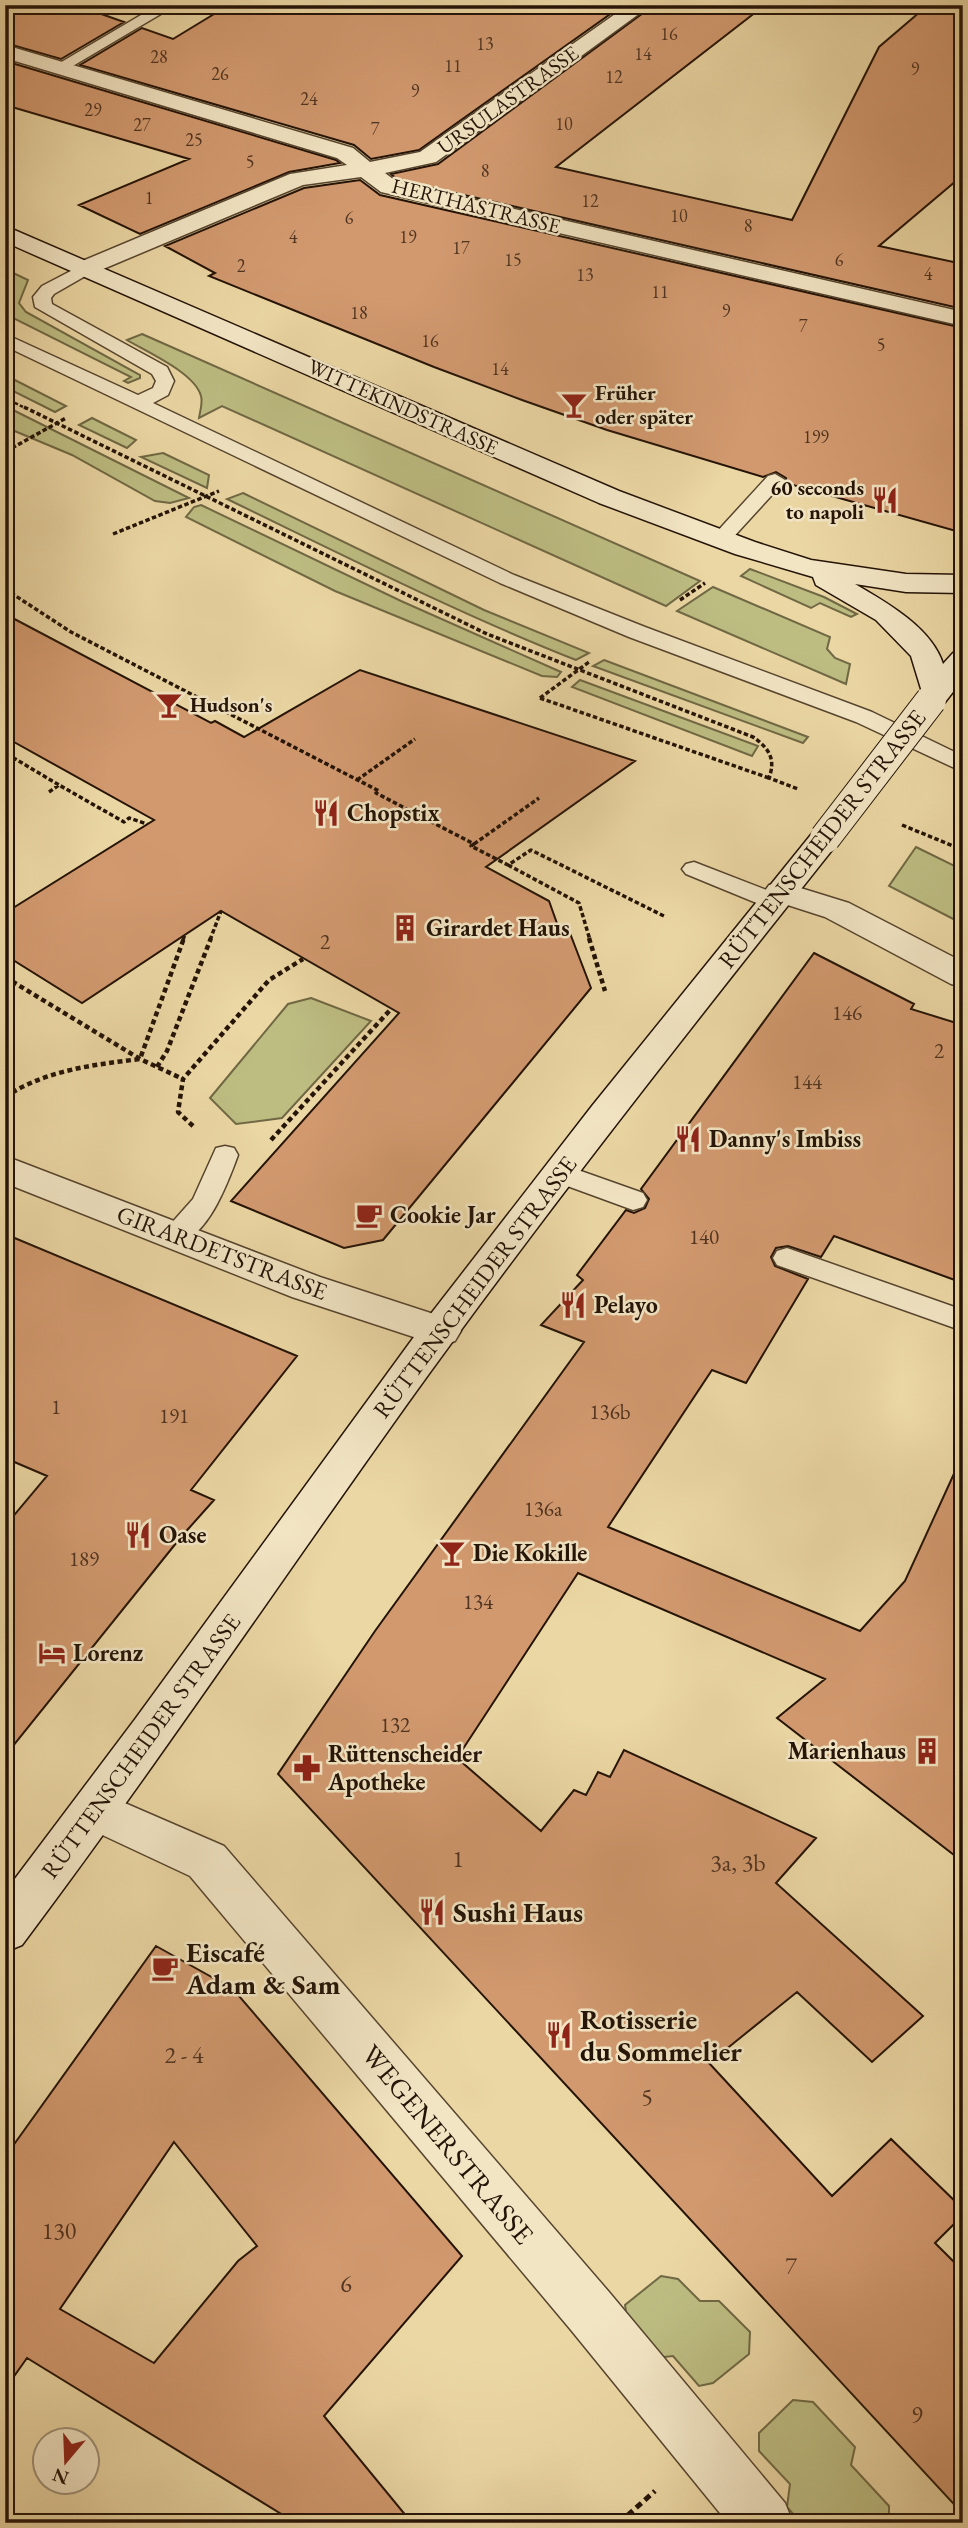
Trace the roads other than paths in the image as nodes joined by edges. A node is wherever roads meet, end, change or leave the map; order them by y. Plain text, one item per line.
1 (169, 5) edge
2 (640, 5) edge
3 (5, 51) edge
4 (61, 67) junction
5 (366, 170) junction
6 (5, 233) edge
7 (88, 267) junction
8 (963, 319) edge
9 (5, 339) edge
10 (138, 403) junction
11 (775, 481) dead end
12 (721, 539) junction
13 (807, 568) junction
14 (963, 584) edge
15 (963, 659) edge
16 (934, 696) junction
17 (963, 765) edge
18 (694, 869) dead end
19 (777, 896) junction
20 (963, 976) edge
21 (225, 1155) road end
22 (5, 1169) edge
23 (561, 1173) junction
24 (633, 1200) dead end
25 (174, 1235) junction
26 (787, 1258) dead end
27 (963, 1321) edge
28 (441, 1331) junction
29 (97, 1811) junction
30 (5, 1930) edge
31 (765, 2523) edge

1 - 4 lane
2 - 5 street, URSULASTRASSE
3 - 4 street, HERTHASTRASSE
4 - 5 street, HERTHASTRASSE
5 - 7 street, URSULASTRASSE
5 - 8 street, HERTHASTRASSE
6 - 7 street, WITTEKINDSTRASSE
7 - 10 lane
7 - 12 street, WITTEKINDSTRASSE
9 - 10 lane
10 - 17 lane
11 - 12 lane
12 - 13 street, WITTEKINDSTRASSE
13 - 14 street, WITTEKINDSTRASSE
13 - 16 street, WITTEKINDSTRASSE
15 - 16 street, RÜTTENSCHEIDER STRASSE
16 - 19 street, RÜTTENSCHEIDER STRASSE, bridge
18 - 19 lane
19 - 20 street
19 - 23 street, RÜTTENSCHEIDER STRASSE
21 - 25 lane
22 - 25 street, GIRARDETSTRASSE
23 - 24 lane
23 - 28 street, RÜTTENSCHEIDER STRASSE
25 - 28 street, GIRARDETSTRASSE
26 - 27 lane
28 - 29 street, RÜTTENSCHEIDER STRASSE
29 - 30 street, RÜTTENSCHEIDER STRASSE
29 - 31 street, WEGENERSTRASSE

